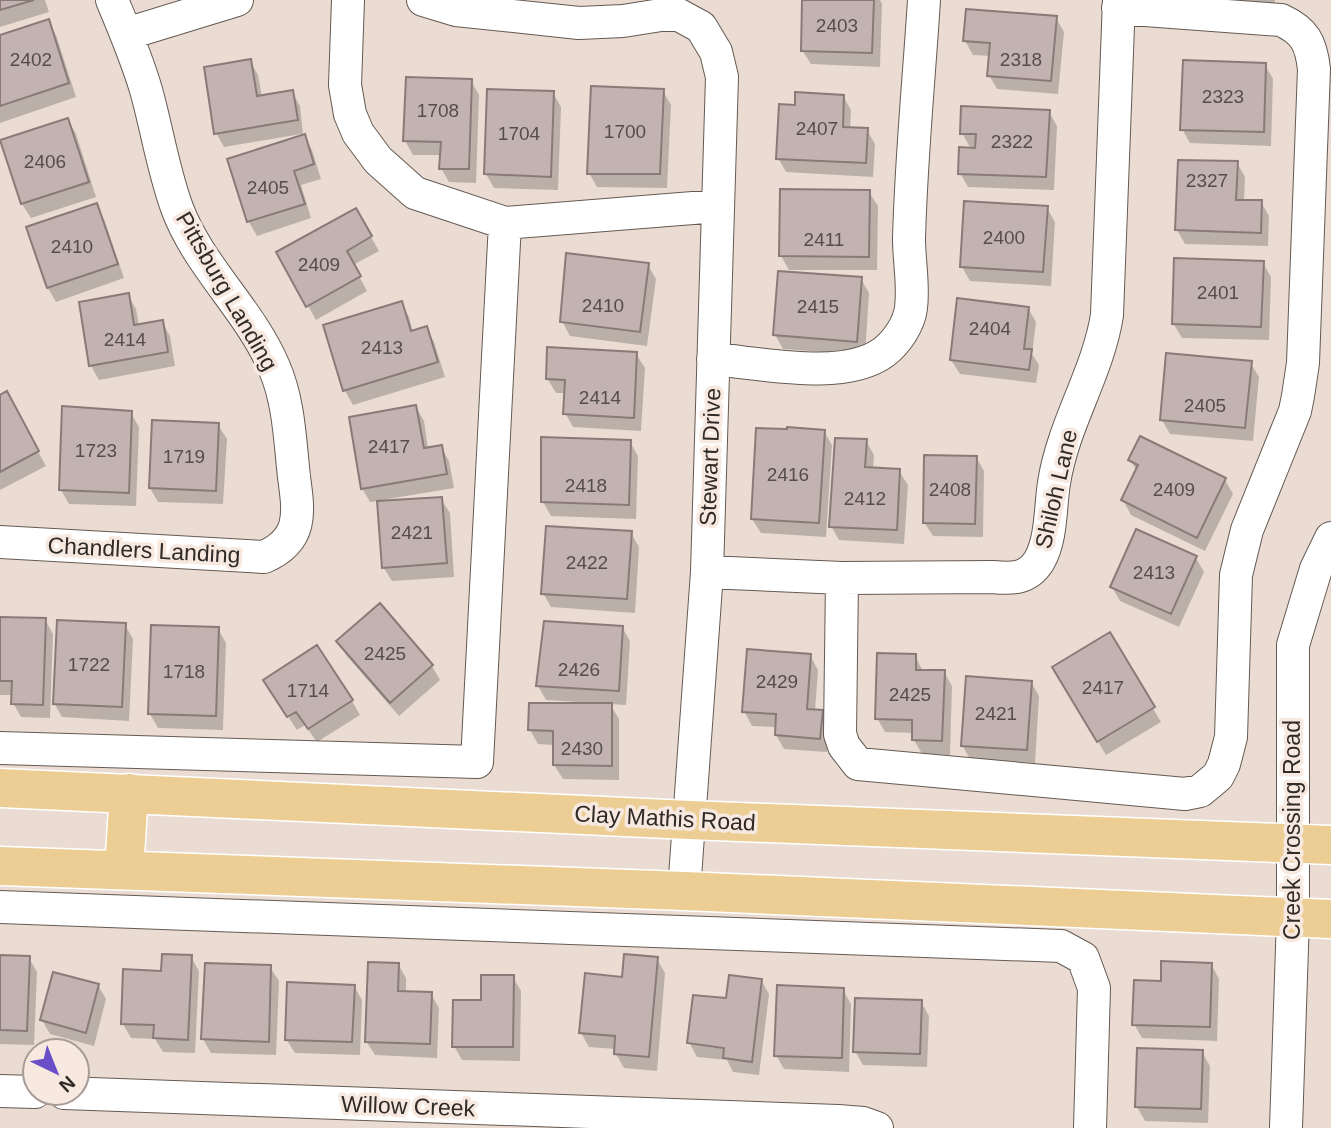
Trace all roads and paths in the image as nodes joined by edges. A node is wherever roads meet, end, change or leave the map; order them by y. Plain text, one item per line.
1 (112, 0) edge
2 (237, 0) edge
3 (348, 0) edge
4 (423, 0) edge
5 (924, 0) edge
6 (1118, 4) edge
7 (126, 34) junction
8 (718, 206) junction
9 (505, 223) junction
10 (713, 359) junction
11 (1331, 538) edge
12 (0, 542) edge
13 (284, 545) joint
14 (707, 572) junction
15 (842, 578) junction
16 (0, 748) edge
17 (0, 788) edge
18 (129, 793) junction
19 (689, 820) junction
20 (1292, 843) junction
21 (1331, 845) edge
22 (0, 866) edge
23 (124, 870) junction
24 (684, 891) junction
25 (0, 907) edge
26 (1293, 917) junction
27 (1331, 919) edge
28 (0, 1091) edge
29 (21, 1092) edge
30 (91, 1094) edge
31 (877, 1128) edge
32 (1090, 1128) edge
33 (1286, 1128) edge

1 - 7 street, Pittsburg Landing
2 - 7 street
3 - 9 street
4 - 8 street, Stewart Drive
5 - 10 street
6 - 15 street, Shiloh Lane
6 - 15 street
7 - 13 street, Pittsburg Landing
8 - 9 street
8 - 10 street, Stewart Drive
9 - 16 street
10 - 14 street, Stewart Drive
11 - 20 street, Creek Crossing Road
12 - 13 street, Chandlers Landing
14 - 15 street, Shiloh Lane
14 - 19 street, Stewart Drive
17 - 18 main road, Clay Mathis Road
18 - 19 main road, Clay Mathis Road
18 - 23 main road
19 - 20 main road, Clay Mathis Road
19 - 24 street, Stewart Drive
20 - 21 main road, Clay Mathis Road
20 - 26 street, Creek Crossing Road
22 - 23 main road
23 - 24 main road
24 - 26 main road
25 - 32 street
26 - 27 main road
26 - 33 street, Creek Crossing Road
28 - 29 street
30 - 31 street, Willow Creek

